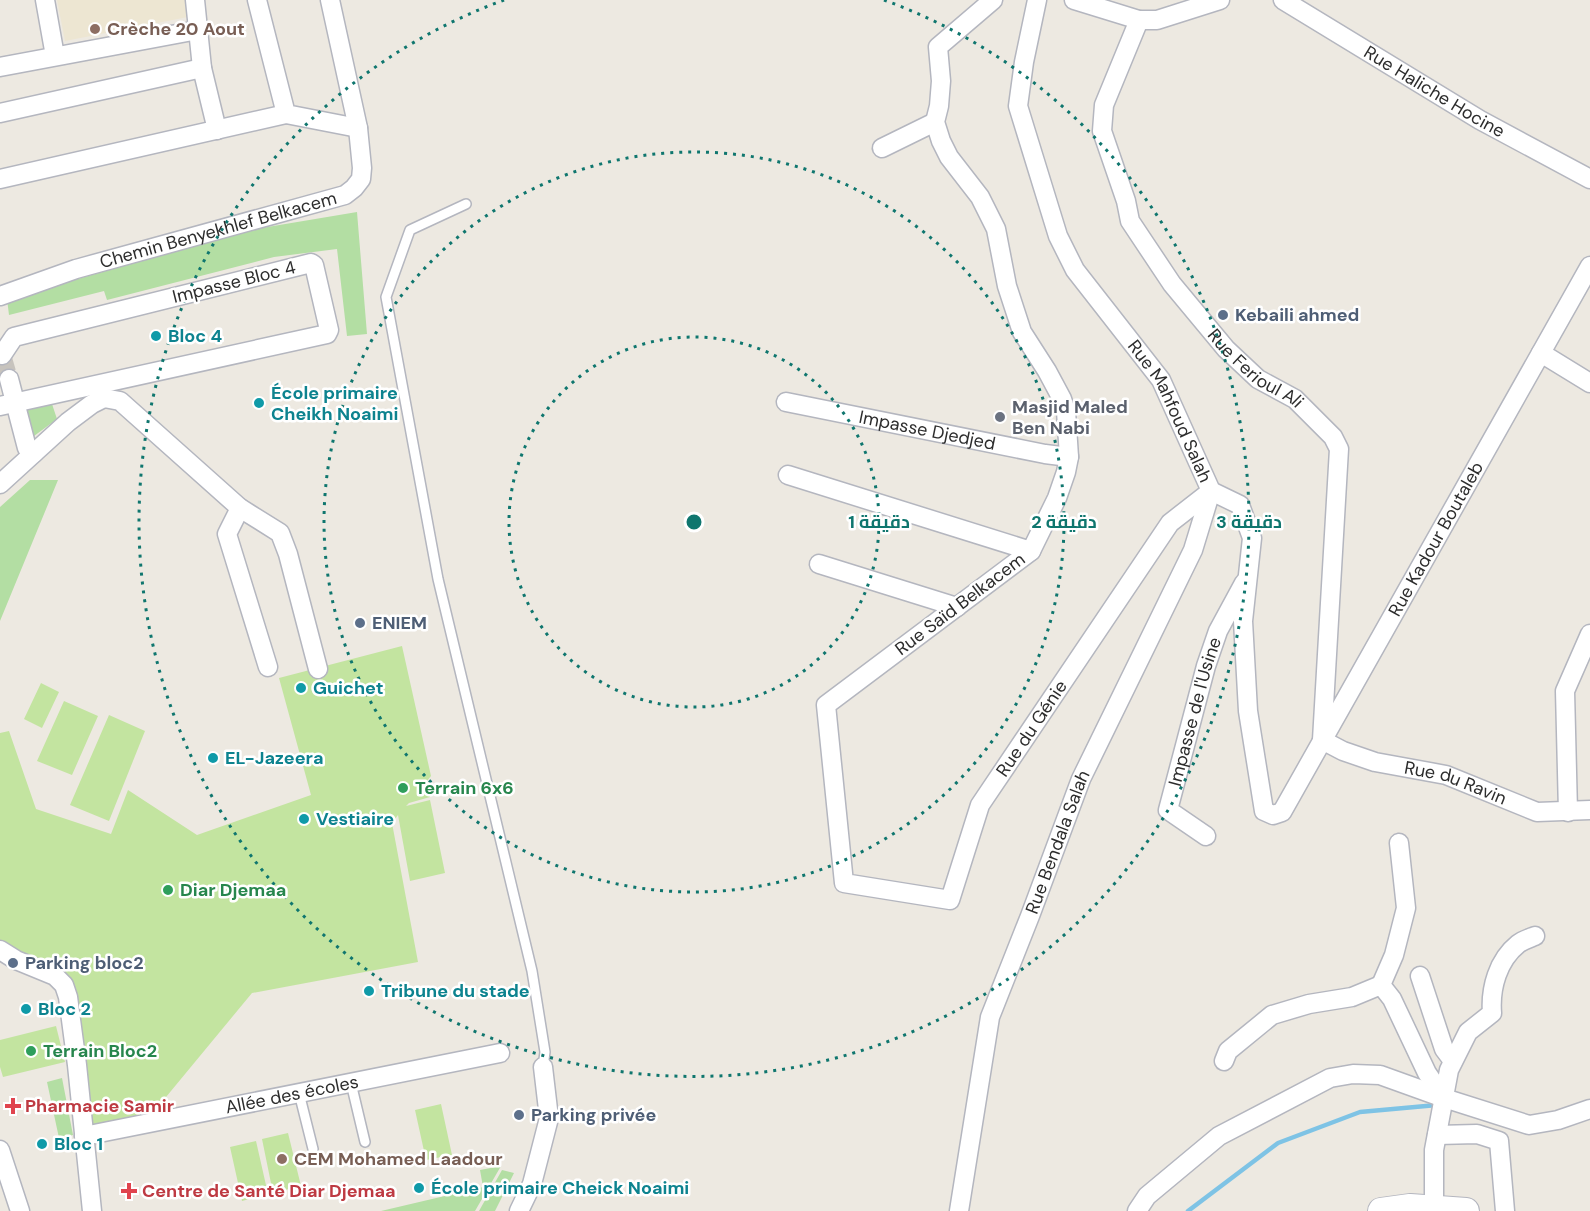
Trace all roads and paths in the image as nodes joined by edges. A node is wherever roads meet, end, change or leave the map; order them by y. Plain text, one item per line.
1 (45, 0) edge
2 (195, 0) edge
3 (257, 0) edge
4 (330, 0) edge
5 (993, 0) edge
6 (1037, 0) edge
7 (1074, 0) edge
8 (1220, 0) edge
9 (1283, 0) edge
10 (1139, 20) junction
11 (198, 30) junction
12 (55, 57) junction
13 (0, 67) edge
14 (202, 68) junction
15 (0, 113) edge
16 (286, 114) junction
17 (935, 122) junction
18 (358, 128) junction
19 (217, 130) junction
20 (882, 148) dead end
21 (0, 179) edge
22 (1590, 179) edge
23 (466, 204) dead end
24 (1590, 266) edge
25 (0, 296) edge
26 (1, 351) edge
27 (1541, 353) junction
28 (9, 379) tunnel mouth
29 (1590, 383) edge
30 (60, 393) junction
31 (786, 402) dead end
32 (7, 404) edge
33 (68, 422) junction
34 (34, 453) junction
35 (1069, 457) junction
36 (788, 475) dead end
37 (0, 484) edge
38 (1211, 491) junction
39 (240, 508) junction
40 (1031, 551) junction
41 (819, 564) dead end
42 (1249, 573) junction
43 (957, 607) junction
44 (1590, 634) edge
45 (268, 667) dead end
46 (318, 669) dead end
47 (1322, 740) junction
48 (1590, 810) edge
49 (1282, 812) joint
50 (1568, 812) junction
51 (1206, 836) dead end
52 (1399, 843) dead end
53 (844, 883) joint
54 (1535, 936) dead end
55 (0, 950) edge
56 (1420, 976) dead end
57 (1381, 985) junction
58 (500, 1053) dead end
59 (1224, 1061) dead end
60 (1453, 1061) junction
61 (543, 1066) joint
62 (351, 1083) junction
63 (299, 1093) junction
64 (1444, 1098) junction
65 (1590, 1109) edge
66 (84, 1136) junction
67 (1437, 1136) junction
68 (365, 1142) dead end
69 (313, 1149) dead end
70 (0, 1150) edge
71 (1434, 1208) junction
72 (20, 1211) edge
73 (92, 1211) edge
74 (519, 1211) edge
75 (959, 1211) edge
76 (1137, 1211) edge
77 (1381, 1211) edge
78 (1466, 1211) edge
79 (1505, 1211) edge

1 - 12 street
2 - 11 street
3 - 16 street
4 - 18 street, Chemin Benyekhlef Belkacem
5 - 17 street
6 - 38 street, Rue Mahfoud Salah
7 - 10 street
8 - 10 street
9 - 22 street, Rue Haliche Hocine
10 - 47 street, Rue Ferioul Ali
11 - 12 street
11 - 14 street
12 - 13 street
14 - 15 street
14 - 19 street
16 - 18 street
16 - 19 street
17 - 20 street
17 - 35 street, Rue Saïd Belkacem
18 - 25 street, Chemin Benyekhlef Belkacem
19 - 21 street
23 - 61 lane
24 - 27 street, Rue Kadour Boutaleb
26 - 30 street, Impasse Bloc 4
27 - 29 street
27 - 47 street, Rue Kadour Boutaleb
28 - 32 street
30 - 32 street
30 - 33 street
31 - 35 street, Impasse Djedjed
32 - 34 street
33 - 34 street
33 - 39 street
34 - 37 street
35 - 40 street, Rue Saïd Belkacem
36 - 40 street
38 - 42 street, Rue Mahfoud Salah
38 - 53 street, Rue du Génie
38 - 75 street, Rue Bendala Salah
39 - 45 street
39 - 46 street
40 - 43 street, Rue Saïd Belkacem
41 - 43 street
42 - 49 street, Rue Mahfoud Salah
42 - 51 street, Impasse de l'Usine
43 - 53 street, Rue Saïd Belkacem
44 - 50 street
47 - 49 street, Rue Kadour Boutaleb
47 - 50 street, Rue du Ravin
48 - 50 street, Rue du Ravin
52 - 57 street
54 - 60 street
55 - 66 street
56 - 60 street
57 - 59 street
57 - 64 street
58 - 62 street, Allée des écoles
60 - 64 street
61 - 74 street
62 - 63 street, Allée des écoles
62 - 68 lane
63 - 66 street, Allée des écoles
63 - 69 lane
64 - 65 street
64 - 67 street
64 - 76 street
66 - 73 street
67 - 71 street
67 - 79 street
70 - 72 street
71 - 77 street
71 - 78 street

